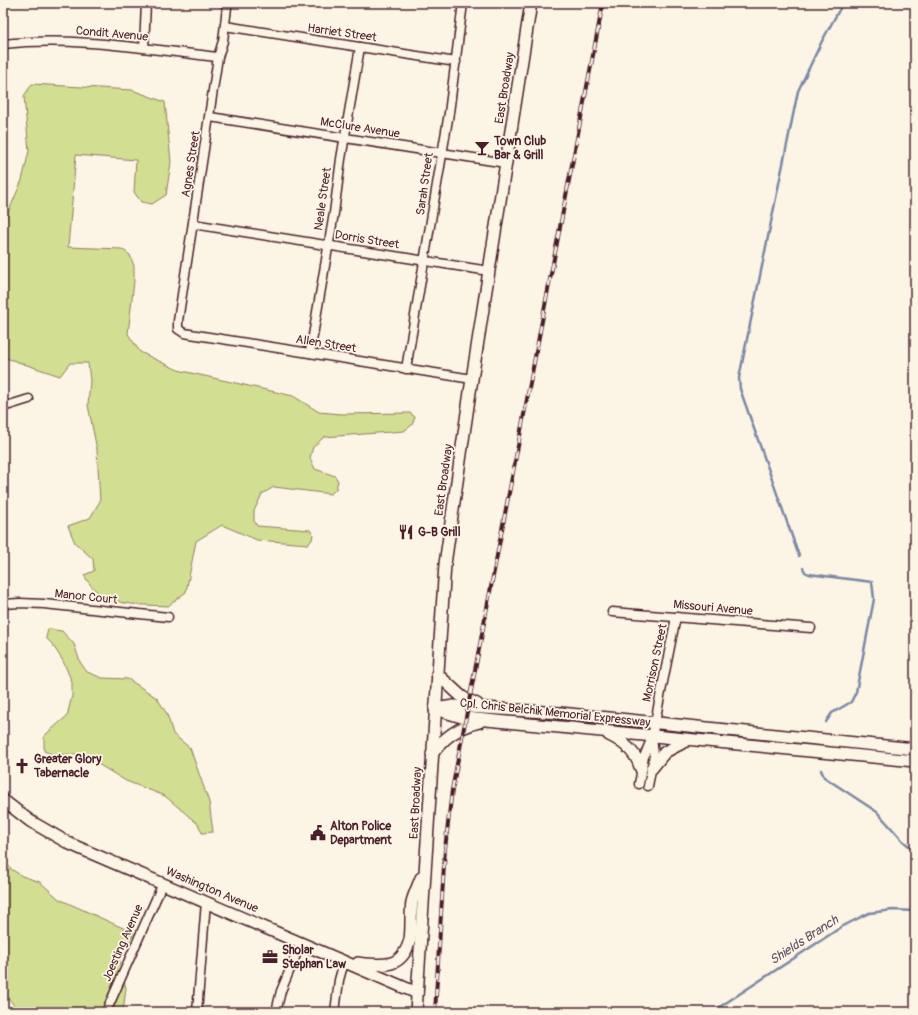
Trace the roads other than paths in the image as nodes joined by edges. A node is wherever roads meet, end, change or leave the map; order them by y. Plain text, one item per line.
1 (146, 3) edge
2 (224, 3) edge
3 (464, 3) edge
4 (531, 3) edge
5 (225, 26) junction
6 (3, 44) edge
7 (360, 47) junction
8 (144, 48) junction
9 (218, 57) junction
10 (456, 62) junction
11 (210, 117) junction
12 (345, 138) junction
13 (441, 152) junction
14 (506, 164) junction
15 (193, 224) junction
16 (328, 246) junction
17 (424, 261) junction
18 (489, 271) junction
19 (178, 329) joint
20 (310, 353) junction
21 (406, 369) junction
22 (472, 379) junction
23 (29, 399) dead end
24 (3, 407) edge
25 (3, 604) edge
26 (612, 612) dead end
27 (168, 617) dead end
28 (676, 618) junction
29 (811, 628) dead end
30 (438, 674) junction
31 (485, 708) junction
32 (435, 710) junction
33 (485, 720) junction
34 (655, 723) junction
35 (605, 733) junction
36 (652, 737) junction
37 (689, 740) junction
38 (915, 749) edge
39 (432, 754) junction
40 (915, 761) edge
41 (646, 768) junction
42 (638, 784) dead end
43 (648, 786) dead end
44 (3, 800) edge
45 (425, 868) junction
46 (163, 883) junction
47 (206, 902) junction
48 (302, 943) junction
49 (344, 962) junction
50 (417, 993) junction
51 (106, 1012) edge
52 (197, 1012) edge
53 (276, 1012) edge
54 (335, 1012) edge
55 (416, 1012) edge

1 - 8 street
2 - 5 street, Agnes Street
3 - 10 street, Sarah Street
4 - 14 main road, East Broadway
5 - 7 street, Harriet Street
5 - 9 street, Agnes Street
6 - 8 street, Condit Avenue
7 - 10 street, Harriet Street
7 - 12 street, Neale Street
8 - 9 street, Condit Avenue
9 - 11 street, Agnes Street
10 - 13 street, Sarah Street
11 - 12 street, McClure Avenue
11 - 15 street, Agnes Street
12 - 13 street, McClure Avenue
12 - 16 street, Neale Street
13 - 14 street, McClure Avenue
13 - 17 street, Sarah Street
14 - 18 main road, East Broadway
15 - 16 street, Dorris Street
15 - 19 street, Agnes Street
16 - 17 street, Dorris Street
16 - 20 street, Neale Street
17 - 18 street, Dorris Street
17 - 21 street, Sarah Street
18 - 22 main road, East Broadway
19 - 20 street, Allen Street
20 - 21 street, Allen Street
21 - 22 street, Allen Street
22 - 30 main road, East Broadway
23 - 24 street
25 - 27 street, Manor Court
26 - 28 street, Missouri Avenue
28 - 29 street, Missouri Avenue
28 - 34 street, Morrison Street
30 - 31 main road
30 - 32 main road, East Broadway
31 - 32 main road, Cpl. Chris Belchik Memorial Expressway
31 - 34 main road, Cpl. Chris Belchik Memorial Expressway
32 - 33 main road, Cpl. Chris Belchik Memorial Expressway
32 - 39 main road, East Broadway
33 - 35 main road, Cpl. Chris Belchik Memorial Expressway
33 - 39 main road
34 - 36 street, Morrison Street
34 - 38 main road, Cpl. Chris Belchik Memorial Expressway
35 - 36 main road, Cpl. Chris Belchik Memorial Expressway
35 - 41 main road
36 - 37 main road, Cpl. Chris Belchik Memorial Expressway
36 - 41 street, Morrison Street
37 - 40 main road, Cpl. Chris Belchik Memorial Expressway
37 - 41 main road
39 - 45 main road, East Broadway
41 - 42 street, Morrison Street
41 - 43 street, Morrison Street
44 - 46 main road, Washington Avenue
45 - 49 main road
45 - 50 main road, East Broadway
46 - 47 main road, Washington Avenue
46 - 51 street, Joesting Avenue
47 - 48 main road, Washington Avenue
47 - 52 street
48 - 49 main road, Washington Avenue
48 - 53 street
49 - 50 main road, Washington Avenue
49 - 54 street
50 - 55 main road, East Broadway

